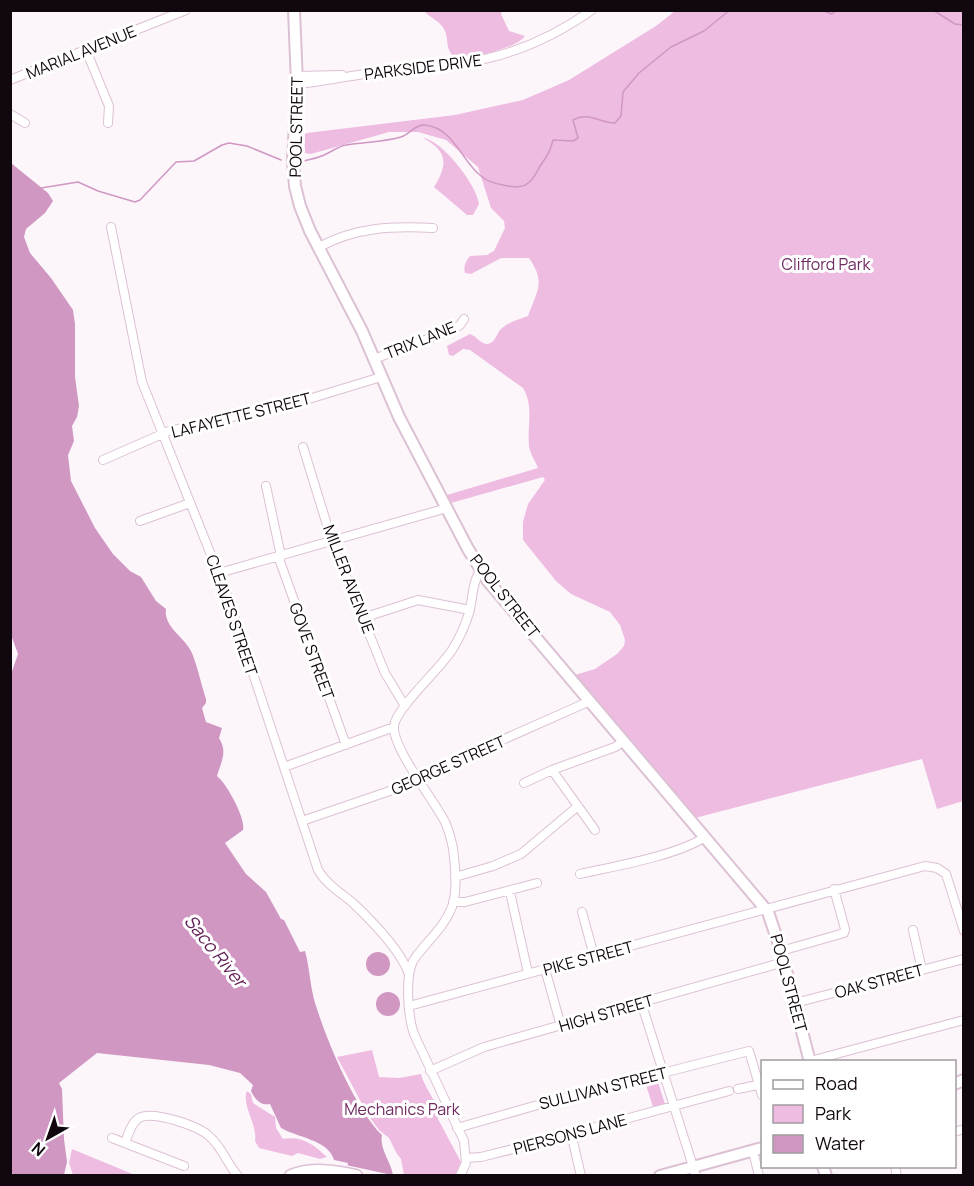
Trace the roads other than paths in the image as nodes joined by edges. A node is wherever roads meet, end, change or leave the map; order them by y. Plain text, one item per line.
1 (186, 10) edge
2 (294, 10) edge
3 (592, 10) edge
4 (86, 50) junction
5 (10, 80) edge
6 (297, 80) junction
7 (10, 114) edge
8 (25, 123) dead end
9 (108, 123) dead end
10 (111, 227) dead end
11 (433, 228) dead end
12 (319, 247) junction
13 (464, 319) dead end
14 (374, 359) junction
15 (381, 377) junction
16 (162, 435) junction
17 (303, 447) dead end
18 (103, 460) dead end
19 (266, 486) dead end
20 (190, 503) junction
21 (447, 508) junction
22 (140, 521) dead end
23 (332, 541) junction
24 (279, 556) junction
25 (481, 570) junction
26 (219, 573) junction
27 (470, 610) junction
28 (363, 618) junction
29 (590, 701) junction
30 (405, 706) junction
31 (394, 727) junction
32 (624, 741) junction
33 (346, 745) junction
34 (284, 767) junction
35 (552, 770) junction
36 (419, 780) junction
37 (524, 783) dead end
38 (578, 806) junction
39 (302, 821) junction
40 (595, 830) dead end
41 (705, 837) junction
42 (580, 874) dead end
43 (455, 877) junction
44 (537, 883) dead end
45 (834, 890) junction
46 (510, 892) junction
47 (453, 902) junction
48 (766, 910) junction
49 (582, 912) dead end
50 (913, 930) dead end
51 (963, 931) edge
52 (781, 951) junction
53 (594, 956) junction
54 (963, 959) edge
55 (784, 962) junction
56 (545, 969) junction
57 (922, 970) junction
58 (409, 974) junction
59 (528, 974) junction
60 (641, 1002) junction
61 (795, 1003) junction
62 (409, 1006) junction
63 (963, 1020) edge
64 (561, 1026) junction
65 (810, 1060) edge
66 (814, 1060) edge
67 (430, 1071) junction
68 (664, 1073) junction
69 (761, 1084) edge
70 (738, 1089) dead end
71 (729, 1091) dead end
72 (674, 1106) junction
73 (458, 1128) junction
74 (571, 1134) junction
75 (112, 1137) dead end
76 (125, 1143) junction
77 (758, 1150) edge
78 (466, 1158) junction
79 (184, 1166) dead end
80 (694, 1171) edge
81 (462, 1173) edge
82 (238, 1176) edge
83 (291, 1176) edge
84 (356, 1176) edge
85 (581, 1176) edge
86 (660, 1176) edge
87 (759, 1176) edge

1 - 4 street, MARIAL AVENUE
2 - 6 main road, POOL STREET
3 - 6 street, PARKSIDE DRIVE
4 - 5 street, MARIAL AVENUE
4 - 9 street
6 - 12 main road, POOL STREET
7 - 8 street
10 - 16 street, CLEAVES STREET
11 - 12 street
12 - 14 main road, POOL STREET
13 - 14 street, TRIX LANE
14 - 15 main road, POOL STREET
15 - 16 street, LAFAYETTE STREET
15 - 21 main road, POOL STREET
16 - 18 street, LAFAYETTE STREET
16 - 20 street, CLEAVES STREET
17 - 23 street, MILLER AVENUE
19 - 24 street, GOVE STREET
20 - 22 street
20 - 26 street, CLEAVES STREET
21 - 23 street
21 - 25 main road, POOL STREET
23 - 24 street
23 - 28 street, MILLER AVENUE
24 - 26 street
24 - 33 street, GOVE STREET
25 - 27 street
25 - 29 main road, POOL STREET
26 - 34 street, CLEAVES STREET
27 - 28 street
27 - 30 street
28 - 30 street, MILLER AVENUE
29 - 32 main road, POOL STREET
29 - 36 street, GEORGE STREET
30 - 31 street
31 - 33 street
31 - 36 street
32 - 35 street
32 - 41 main road, POOL STREET
33 - 34 street
34 - 39 street, CLEAVES STREET
35 - 37 street
35 - 38 street
36 - 39 street, GEORGE STREET
36 - 43 street
38 - 40 street
38 - 43 street
39 - 58 street, CLEAVES STREET
41 - 42 street
41 - 48 main road, POOL STREET
43 - 47 street
44 - 46 street
45 - 48 street, PIKE STREET
45 - 51 street, PIKE STREET
45 - 52 street
46 - 47 street
46 - 59 street
47 - 58 street
48 - 52 main road, POOL STREET
48 - 53 street, PIKE STREET
49 - 53 street
50 - 57 street
52 - 55 main road, POOL STREET
53 - 56 street, PIKE STREET
54 - 57 street, OAK STREET
55 - 60 street, HIGH STREET
55 - 61 main road, POOL STREET
56 - 59 street, PIKE STREET
56 - 64 street
57 - 61 street, OAK STREET
58 - 62 street
59 - 62 street, PIKE STREET
60 - 64 street, HIGH STREET
60 - 68 street
61 - 65 main road, POOL STREET
62 - 67 street
63 - 66 street
64 - 67 street, HIGH STREET
67 - 73 street
68 - 69 street, SULLIVAN STREET
68 - 72 street
68 - 73 street, SULLIVAN STREET
69 - 70 street
71 - 72 street, PIERSONS LANE
72 - 74 street, PIERSONS LANE
72 - 80 street
73 - 78 street
74 - 78 street, PIERSONS LANE
74 - 85 street
75 - 76 street
76 - 79 street
76 - 82 street
77 - 80 main road
77 - 87 street
78 - 81 street
80 - 86 main road
83 - 84 main road

